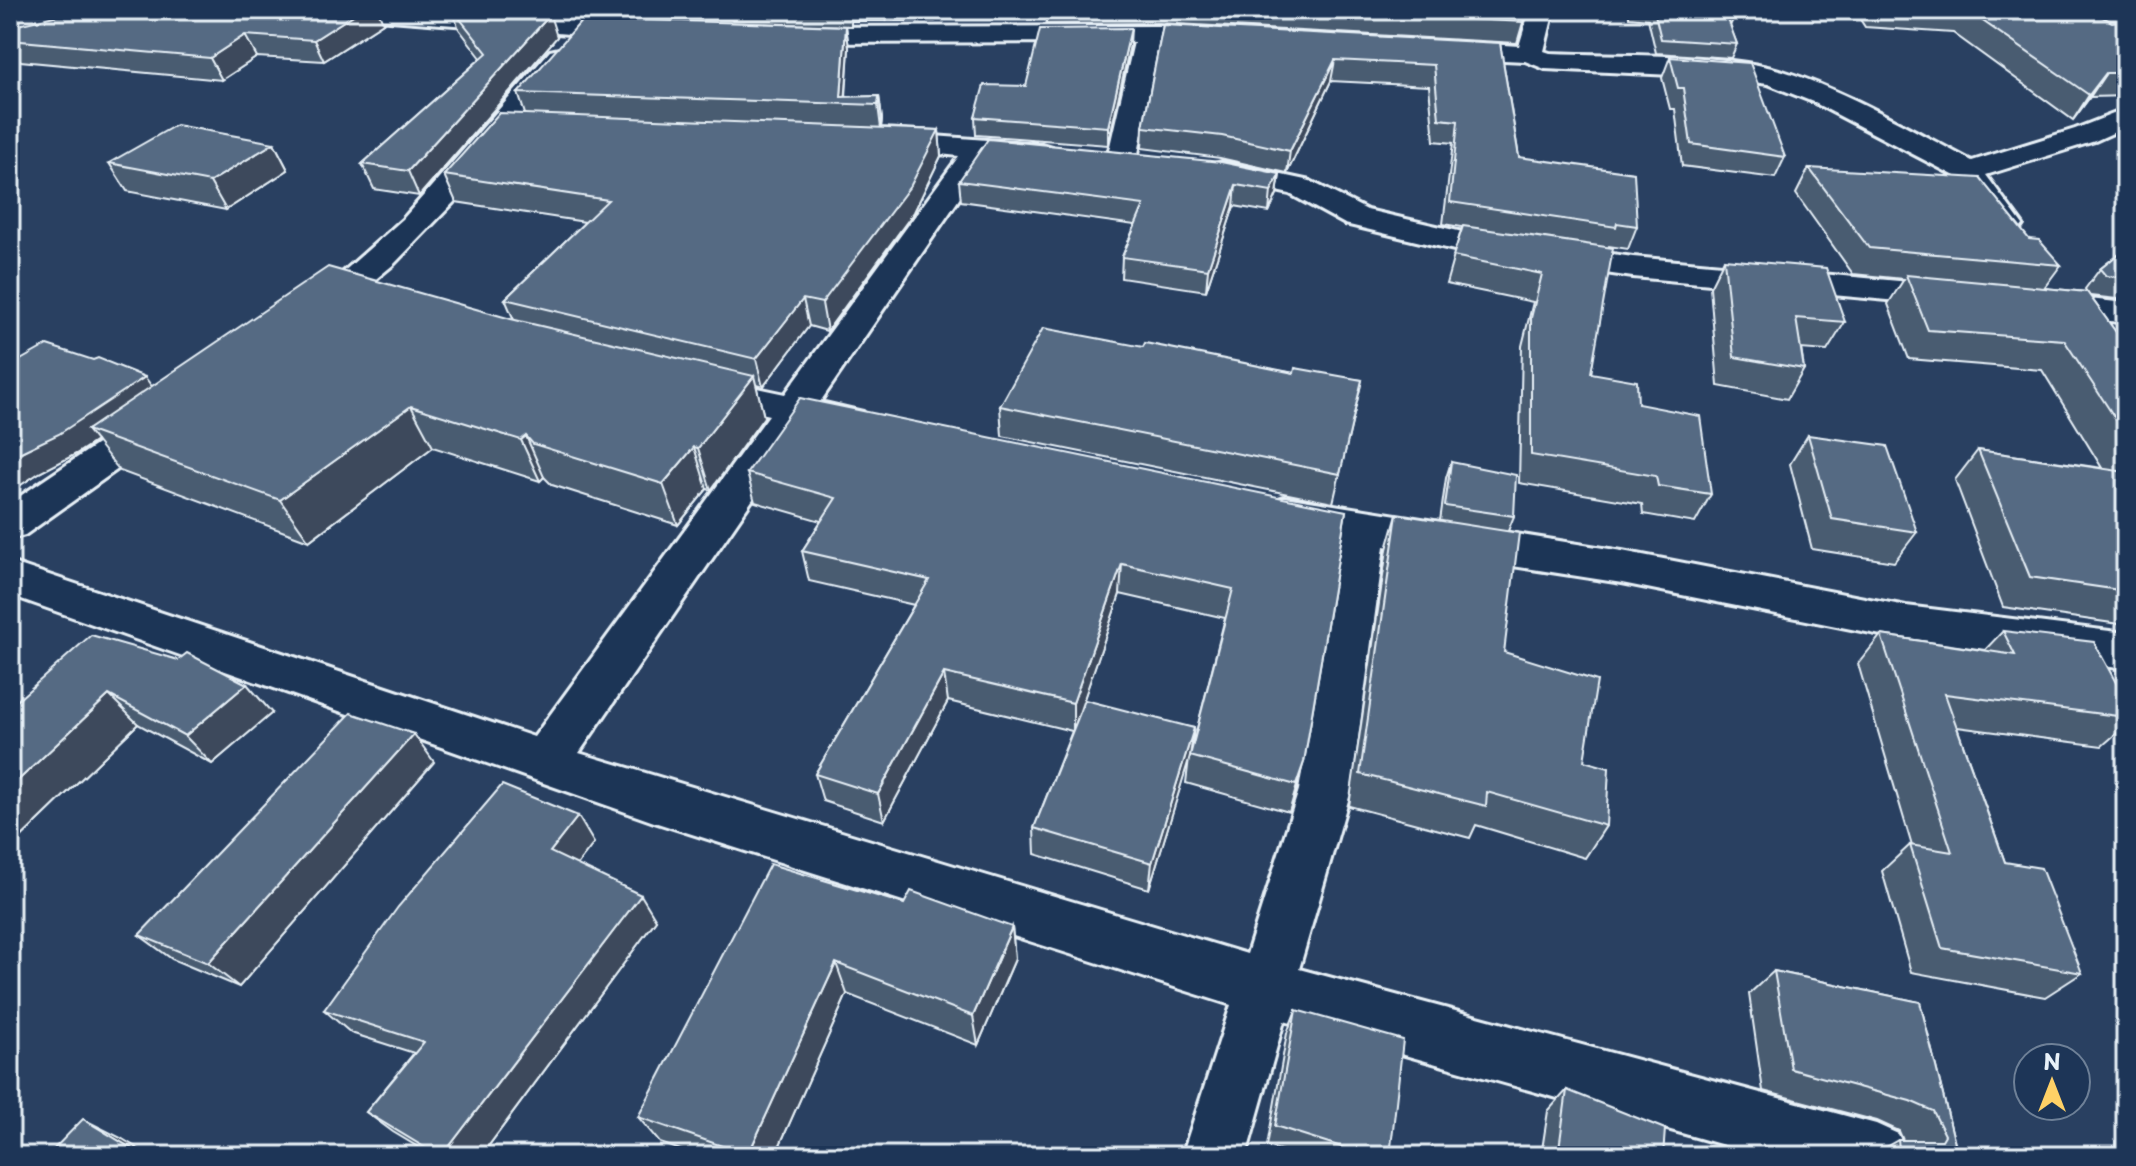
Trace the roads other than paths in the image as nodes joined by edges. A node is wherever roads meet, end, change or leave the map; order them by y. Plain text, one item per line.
1 (351, 10) edge
2 (875, 10) edge
3 (1542, 10) edge
4 (582, 29) junction
5 (662, 32) edge
6 (757, 34) edge
7 (1148, 34) junction
8 (853, 37) junction
9 (1252, 39) edge
10 (1422, 48) edge
11 (1530, 54) junction
12 (2126, 117) edge
13 (848, 138) edge
14 (978, 150) junction
15 (1191, 167) edge
16 (1969, 171) junction
17 (2027, 249) edge
18 (2047, 272) edge
19 (344, 292) junction
20 (389, 305) edge
21 (2077, 307) junction
22 (2126, 313) edge
23 (292, 328) edge
24 (2101, 341) edge
25 (662, 378) edge
26 (177, 408) edge
27 (797, 410) junction
28 (890, 430) edge
29 (1244, 504) edge
30 (10, 524) edge
31 (1365, 528) junction
32 (10, 578) edge
33 (2126, 651) edge
34 (545, 762) junction
35 (1267, 988) junction
36 (1214, 1156) edge
37 (1876, 1156) edge

1 - 4 street
2 - 8 street
3 - 11 street
4 - 5 street
4 - 19 street
6 - 8 street
7 - 8 street
7 - 9 street
7 - 14 street
10 - 11 street
11 - 16 street
12 - 16 street
13 - 14 street
14 - 27 street
15 - 21 street
16 - 17 street
18 - 21 street
19 - 20 street
19 - 23 street
21 - 22 street
21 - 24 street
25 - 27 street
26 - 30 street
27 - 28 street
27 - 34 street
29 - 31 street
31 - 33 street
31 - 35 street
32 - 34 street
34 - 35 street
35 - 36 street
35 - 37 street

